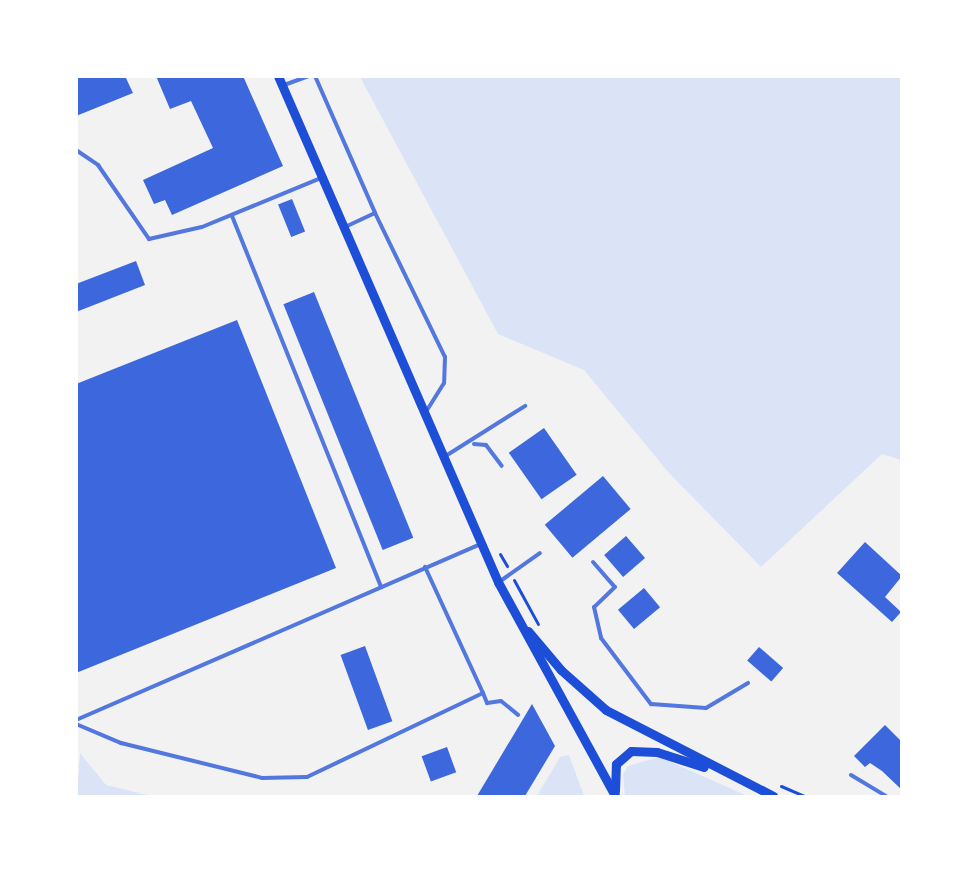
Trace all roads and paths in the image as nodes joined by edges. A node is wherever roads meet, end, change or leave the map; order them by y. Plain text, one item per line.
1 (309, 76) edge
2 (315, 76) edge
3 (280, 81) edge
4 (76, 150) edge
5 (324, 176) junction
6 (375, 213) junction
7 (232, 216) junction
8 (345, 227) junction
9 (525, 406) dead end
10 (424, 414) junction
11 (473, 444) junction
12 (443, 458) junction
13 (502, 466) dead end
14 (480, 543) junction
15 (494, 544) dead end
16 (540, 553) dead end
17 (593, 562) dead end
18 (425, 567) junction
19 (498, 582) junction
20 (381, 587) junction
21 (514, 613) junction
22 (541, 629) dead end
23 (748, 683) dead end
24 (483, 693) junction
25 (519, 715) dead end
26 (76, 722) edge
27 (727, 774) junction
28 (851, 775) dead end
29 (775, 784) dead end
30 (615, 796) edge
31 (773, 796) edge
32 (804, 796) edge
33 (886, 796) edge

1 - 3 lane
2 - 6 lane
3 - 5 main road
4 - 7 lane
5 - 7 lane
5 - 8 main road
6 - 8 lane
6 - 10 lane
7 - 20 lane
8 - 10 main road
9 - 11 lane
10 - 12 main road
11 - 12 lane
11 - 13 lane
12 - 14 main road
14 - 18 lane
14 - 19 main road
15 - 22 path
16 - 19 lane
17 - 23 lane
18 - 20 lane
18 - 24 lane
19 - 21 main road
20 - 26 lane
21 - 27 main road
21 - 30 main road
24 - 25 lane
24 - 26 lane
27 - 30 main road
27 - 31 main road
28 - 33 lane
29 - 32 path

